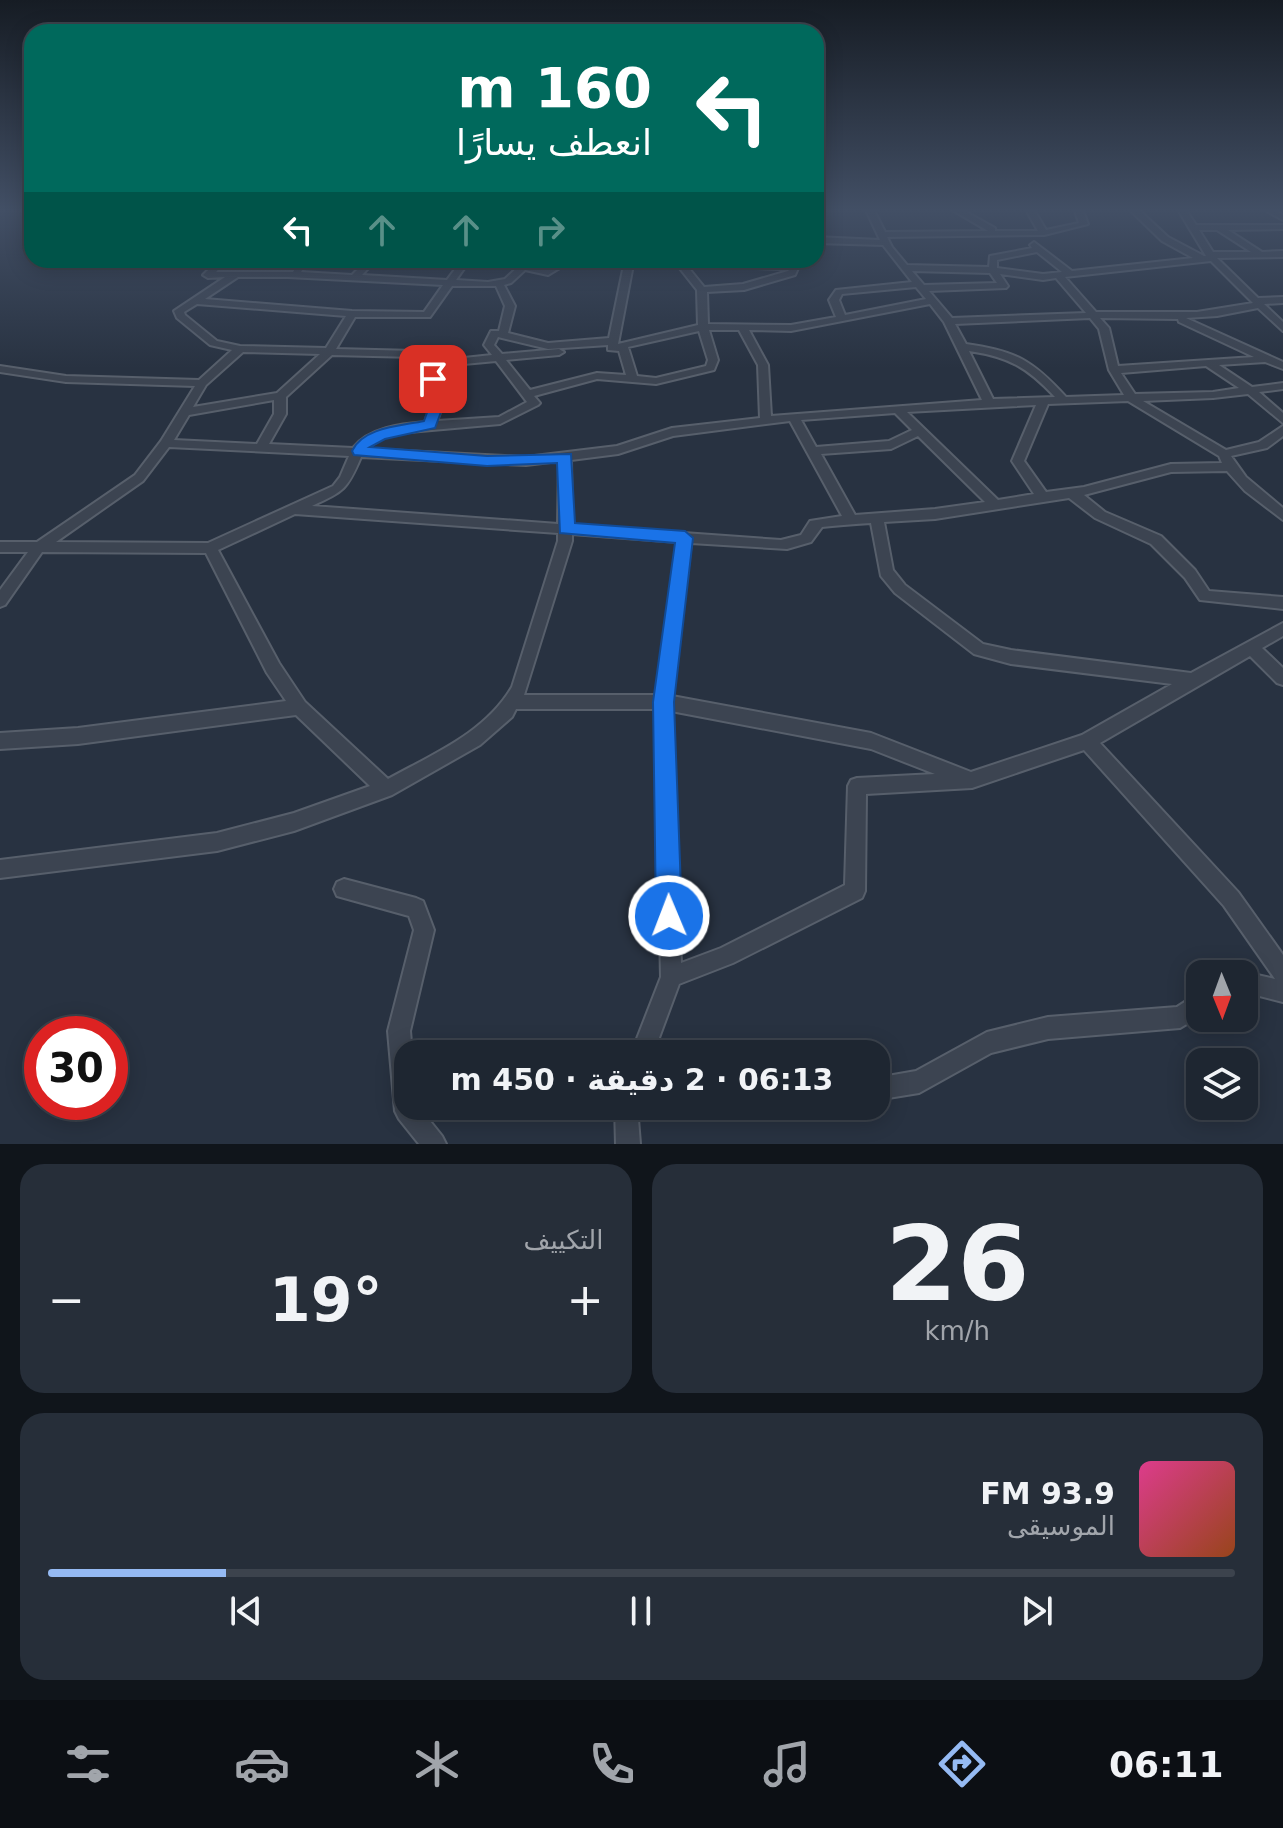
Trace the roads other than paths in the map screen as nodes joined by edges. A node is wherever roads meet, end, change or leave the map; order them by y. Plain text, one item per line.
1 (900, 261) edge
2 (993, 261) edge
3 (1051, 261) edge
4 (1173, 261) edge
5 (1213, 261) edge
6 (215, 268) edge
7 (299, 268) edge
8 (364, 268) edge
9 (461, 268) edge
10 (522, 268) edge
11 (528, 268) edge
12 (555, 268) edge
13 (628, 268) edge
14 (684, 268) edge
15 (794, 268) edge
16 (905, 268) junction
17 (993, 270) junction
18 (295, 275) junction
19 (1064, 275) junction
20 (234, 276) junction
21 (354, 278) junction
22 (452, 283) junction
23 (499, 284) junction
24 (920, 286) junction
25 (702, 290) junction
26 (1283, 300) edge
27 (196, 301) junction
28 (933, 301) junction
29 (1257, 303) junction
30 (352, 314) junction
31 (1095, 315) junction
32 (1176, 317) junction
33 (841, 318) junction
34 (949, 321) junction
35 (703, 327) junction
36 (742, 327) junction
37 (1283, 328) edge
38 (503, 333) junction
39 (962, 347) junction
40 (618, 348) junction
41 (240, 349) junction
42 (550, 349) junction
43 (329, 352) junction
44 (449, 359) junction
45 (1264, 359) junction
46 (499, 360) junction
47 (1206, 362) junction
48 (1283, 366) edge
49 (0, 369) edge
50 (1114, 370) junction
51 (597, 376) junction
52 (632, 377) junction
53 (202, 383) junction
54 (1283, 386) edge
55 (1251, 391) junction
56 (528, 394) junction
57 (280, 396) junction
58 (1132, 399) junction
59 (1064, 401) junction
60 (1043, 402) junction
61 (989, 403) junction
62 (184, 412) junction
63 (900, 412) junction
64 (794, 417) junction
65 (1283, 419) edge
66 (766, 421) junction
67 (430, 425) junction
68 (1283, 430) edge
69 (920, 431) junction
70 (166, 443) junction
71 (261, 448) junction
72 (359, 451) junction
73 (813, 451) junction
74 (565, 458) junction
75 (1226, 461) junction
76 (1072, 493) junction
77 (1043, 498) junction
78 (996, 505) junction
79 (294, 509) junction
80 (1283, 515) edge
81 (877, 520) junction
82 (852, 522) junction
83 (567, 529) junction
84 (685, 538) junction
85 (0, 547) edge
86 (38, 548) junction
87 (210, 548) junction
88 (0, 601) edge
89 (1283, 603) edge
90 (1283, 629) edge
91 (1251, 647) junction
92 (1283, 678) edge
93 (1191, 680) junction
94 (512, 702) junction
95 (663, 702) junction
96 (299, 707) junction
97 (0, 741) edge
98 (1087, 741) junction
99 (972, 780) junction
100 (386, 789) junction
101 (0, 869) edge
102 (344, 889) dead end
103 (1283, 972) edge
104 (671, 977) junction
105 (1258, 985) edge
106 (1283, 991) edge
107 (1186, 1013) edge
108 (647, 1040) edge
109 (890, 1087) edge
110 (627, 1120) edge
111 (434, 1144) edge
112 (628, 1144) edge

1 - 16 street
2 - 17 street
3 - 19 street
4 - 19 street
5 - 29 street
6 - 20 street
7 - 18 street
8 - 21 street
9 - 22 street
10 - 23 street
11 - 12 street
13 - 40 street
14 - 25 street
15 - 25 street
16 - 17 street
16 - 24 street
17 - 19 street
17 - 24 street
18 - 20 street
18 - 21 street
19 - 31 street
20 - 27 street
21 - 22 street
22 - 23 street
22 - 30 street
23 - 38 street
24 - 28 street
24 - 33 street
25 - 35 street
26 - 29 street
27 - 30 street
27 - 41 street
28 - 33 street
28 - 34 street
29 - 32 street
29 - 37 street
30 - 43 street
31 - 32 street
31 - 34 street
31 - 50 street
32 - 45 street
33 - 36 street
34 - 39 street
35 - 36 street
35 - 40 street
35 - 52 street
36 - 66 street
38 - 42 street
38 - 46 street
39 - 59 street
39 - 61 street
40 - 42 street
40 - 51 street
40 - 52 street
41 - 43 street
41 - 53 street
42 - 46 street
43 - 44 street
43 - 57 street
44 - 46 street
44 - 67 street
45 - 47 street
45 - 48 street
46 - 56 street
47 - 50 street
47 - 55 street
49 - 53 street
50 - 58 street
51 - 52 street
51 - 56 street
53 - 62 street
54 - 55 street
55 - 58 street
55 - 65 street
56 - 67 street
57 - 62 street
57 - 71 street
58 - 59 street
58 - 75 street
59 - 60 street
60 - 61 street
60 - 77 street
61 - 63 street
62 - 70 street
63 - 64 street
63 - 69 street
64 - 66 street
64 - 73 street
66 - 74 street
67 - 72 street
68 - 75 street
69 - 73 street
69 - 78 street
70 - 71 street
70 - 86 street
71 - 72 street
72 - 74 street
72 - 79 street
73 - 82 street
74 - 83 street
75 - 76 street
75 - 80 street
76 - 77 street
76 - 89 street
77 - 78 street
78 - 81 street
79 - 83 street
79 - 87 street
81 - 82 street
81 - 93 street
82 - 84 street
83 - 84 street
83 - 94 street
84 - 95 street
85 - 86 street
86 - 87 street
86 - 88 street
87 - 96 street
90 - 91 street
91 - 92 street
91 - 93 street
93 - 98 street
94 - 95 street
94 - 100 street
95 - 99 street
95 - 104 street
96 - 97 street
96 - 100 street
98 - 99 street
98 - 103 street
99 - 104 street
100 - 101 street
102 - 111 street
104 - 108 street
105 - 106 street
107 - 109 street
110 - 112 street

